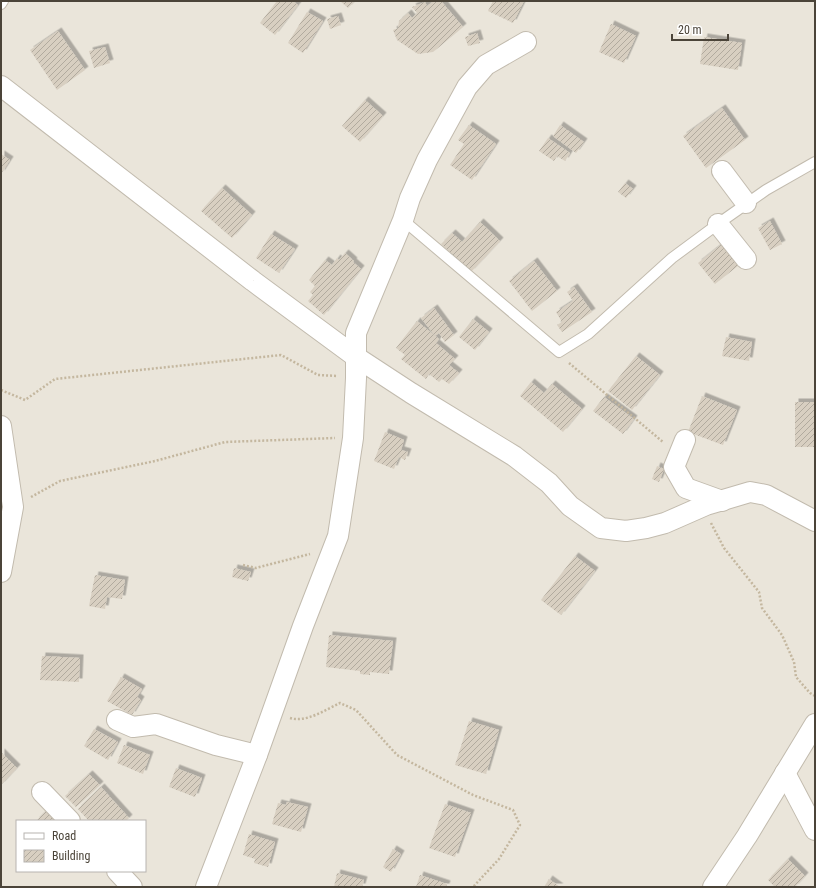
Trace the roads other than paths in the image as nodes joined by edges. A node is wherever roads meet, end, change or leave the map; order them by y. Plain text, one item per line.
1 (3, 1) edge
2 (1, 4) edge
3 (526, 42) dead end
4 (1, 86) edge
5 (815, 162) edge
6 (722, 171) dead end
7 (746, 204) junction
8 (403, 220) junction
9 (718, 224) junction
10 (746, 259) dead end
11 (356, 357) junction
12 (1, 426) edge
13 (682, 448) road end
14 (722, 501) junction
15 (815, 521) edge
16 (1, 572) edge
17 (117, 720) dead end
18 (815, 724) edge
19 (257, 755) junction
20 (785, 772) junction
21 (42, 792) dead end
22 (69, 820) edge
23 (815, 830) edge
24 (118, 872) edge
25 (132, 887) edge
26 (206, 887) edge
27 (712, 887) edge

1 - 2 lane
3 - 8 street
4 - 11 street
5 - 7 lane
6 - 7 street
7 - 9 lane
8 - 9 lane
8 - 11 street
9 - 10 street
11 - 14 street
11 - 19 street
12 - 16 street
13 - 14 street
14 - 15 street
17 - 19 street
18 - 20 street
19 - 26 street
20 - 23 street
20 - 27 street
21 - 22 street
24 - 25 street

